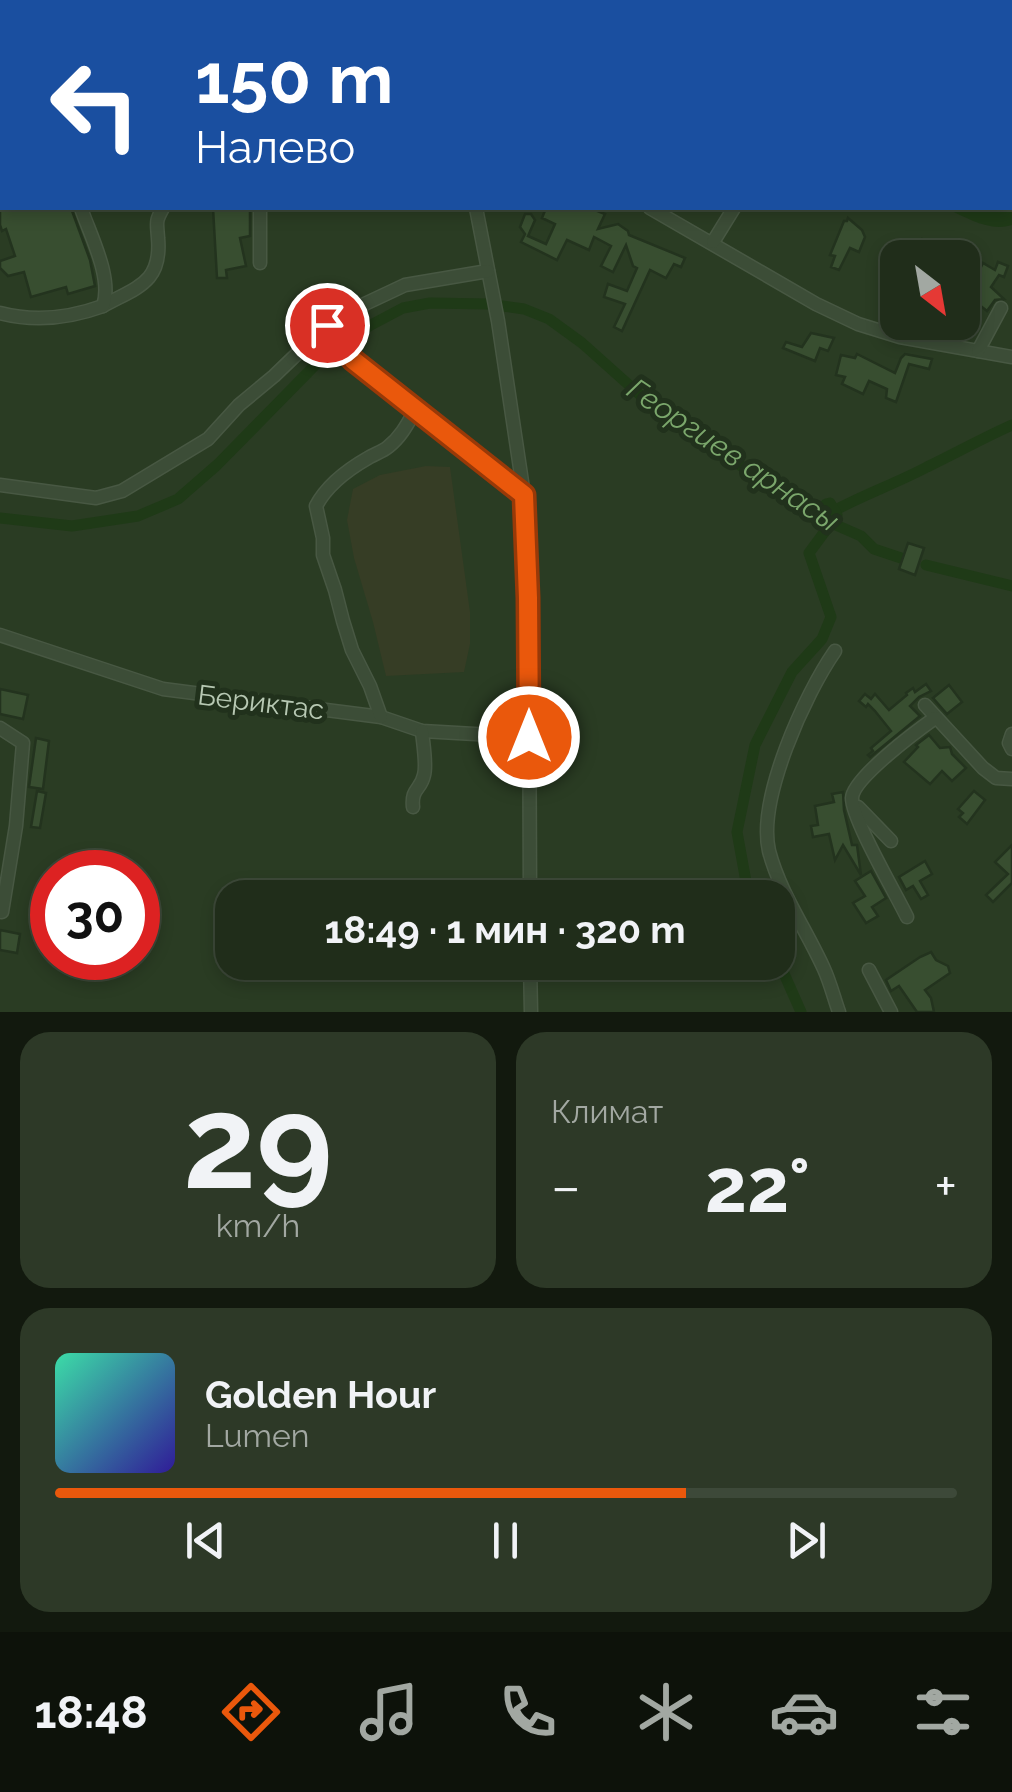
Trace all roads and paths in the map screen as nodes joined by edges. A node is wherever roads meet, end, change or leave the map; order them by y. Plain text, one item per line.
1 (81, 210) edge
2 (162, 210) edge
3 (260, 210) edge
4 (476, 210) edge
5 (654, 210) edge
6 (733, 210) edge
7 (713, 242) junction
8 (260, 262) dead end
9 (489, 277) junction
10 (103, 306) junction
11 (1002, 308) dead end
12 (0, 313) edge
13 (328, 327) junction
14 (978, 351) junction
15 (1012, 357) edge
16 (416, 409) junction
17 (0, 485) edge
18 (524, 495) junction
19 (0, 636) edge
20 (835, 651) dead end
21 (925, 706) dead end
22 (381, 717) junction
23 (935, 718) junction
24 (0, 728) edge
25 (422, 731) junction
26 (1012, 734) edge
27 (529, 737) junction
28 (1012, 749) edge
29 (1012, 779) edge
30 (853, 799) junction
31 (413, 807) dead end
32 (0, 826) edge
33 (16, 826) junction
34 (891, 841) dead end
35 (530, 880) edge
36 (2, 912) edge
37 (908, 917) dead end
38 (869, 970) dead end
39 (530, 980) edge
40 (531, 1012) edge
41 (839, 1012) edge
42 (892, 1012) edge

1 - 10 street
2 - 10 street
3 - 8 street
4 - 9 street
5 - 7 street
6 - 7 street
7 - 14 street
9 - 13 street
9 - 18 street
10 - 12 street
11 - 14 street
13 - 16 street
13 - 17 street
14 - 15 street
16 - 18 street
16 - 22 street
18 - 27 street
19 - 22 street, Бериктас
20 - 41 street
21 - 23 street
22 - 25 street, Бериктас
23 - 29 street
23 - 30 street
24 - 33 street
25 - 27 street, Бериктас
25 - 31 street
26 - 28 street
27 - 35 street
30 - 34 street
30 - 37 street
32 - 33 street
33 - 36 street
38 - 42 street
39 - 40 street

